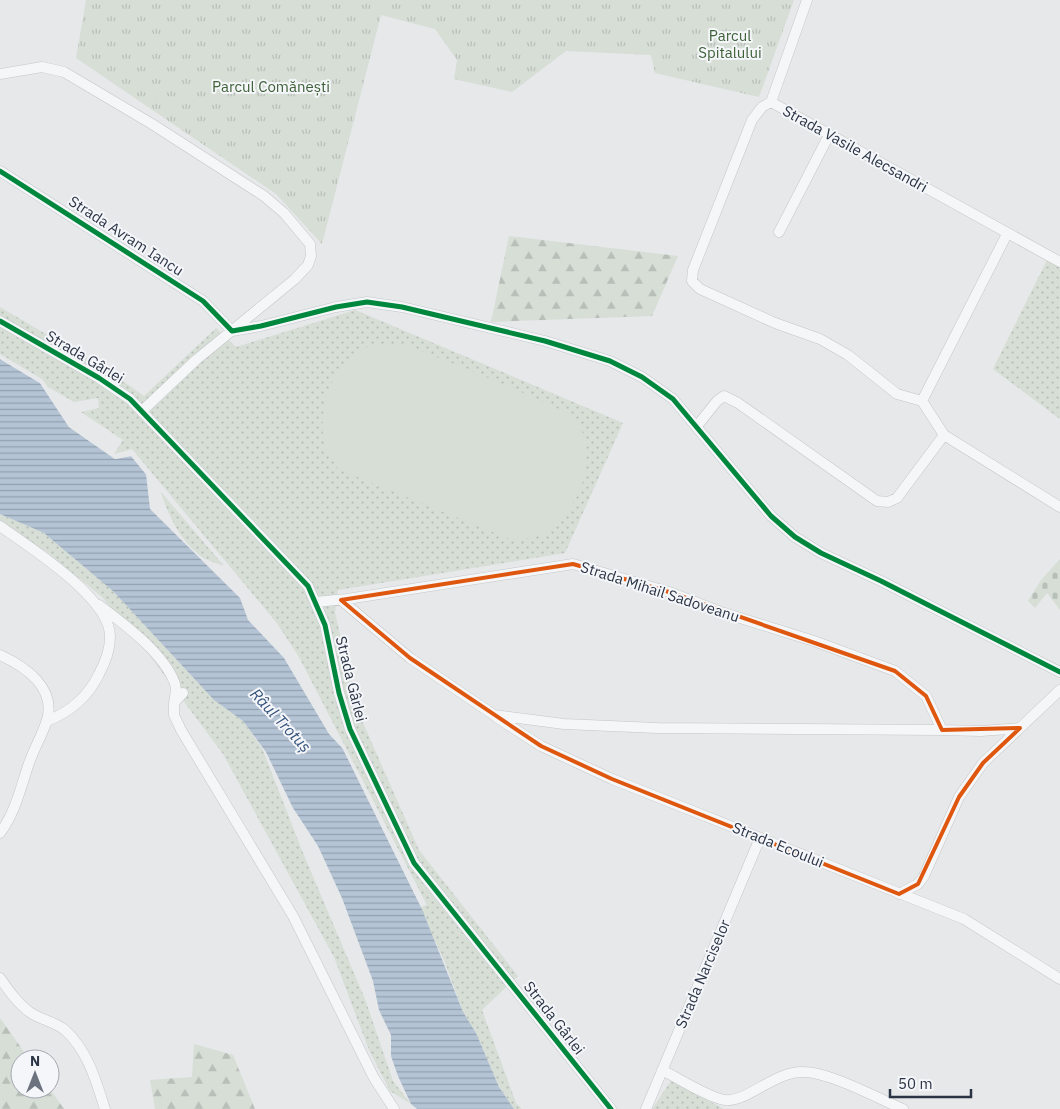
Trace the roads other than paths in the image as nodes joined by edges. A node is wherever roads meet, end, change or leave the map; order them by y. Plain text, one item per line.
1 (807, 0) edge
2 (0, 74) edge
3 (771, 102) junction
4 (829, 135) junction
5 (0, 171) edge
6 (779, 232) dead end
7 (1007, 234) junction
8 (1060, 262) edge
9 (0, 321) edge
10 (232, 331) junction
11 (922, 402) junction
12 (142, 411) junction
13 (697, 426) junction
14 (944, 434) junction
15 (1060, 507) edge
16 (0, 526) edge
17 (341, 600) junction
18 (94, 601) junction
19 (315, 602) junction
20 (0, 655) edge
21 (1060, 672) edge
22 (1060, 690) edge
23 (183, 694) dead end
24 (174, 703) junction
25 (494, 715) junction
26 (47, 721) junction
27 (1020, 728) junction
28 (942, 730) junction
29 (0, 833) edge
30 (760, 838) junction
31 (899, 894) junction
32 (0, 978) edge
33 (1060, 979) edge
34 (662, 1070) junction
35 (105, 1109) edge
36 (394, 1109) edge
37 (611, 1109) edge
38 (646, 1109) edge
39 (903, 1109) edge

1 - 3 street, Strada Vasile Alecsandri
2 - 10 street
3 - 4 street, Strada Vasile Alecsandri
3 - 11 street
4 - 6 street
4 - 7 street, Strada Vasile Alecsandri
5 - 10 street, Strada Avram Iancu
7 - 8 street, Strada Vasile Alecsandri
7 - 11 street
9 - 12 street, Strada Gârlei
10 - 12 street
10 - 13 street
11 - 14 street
12 - 19 street, Strada Gârlei
13 - 14 street
13 - 21 street
14 - 15 street
16 - 18 street
17 - 19 street, Strada Mihail Sadoveanu
17 - 25 street
17 - 28 street, Strada Mihail Sadoveanu
18 - 24 street
18 - 26 street
19 - 37 street, Strada Gârlei
20 - 26 street
22 - 27 street
23 - 24 street
24 - 36 street
25 - 28 street
25 - 30 street, Strada Ecoului
26 - 29 street
27 - 28 street
27 - 31 street
30 - 31 street, Strada Ecoului
30 - 34 street, Strada Narciselor
31 - 33 street, Strada Ecoului
32 - 35 street
34 - 38 street, Strada Narciselor
34 - 39 street

